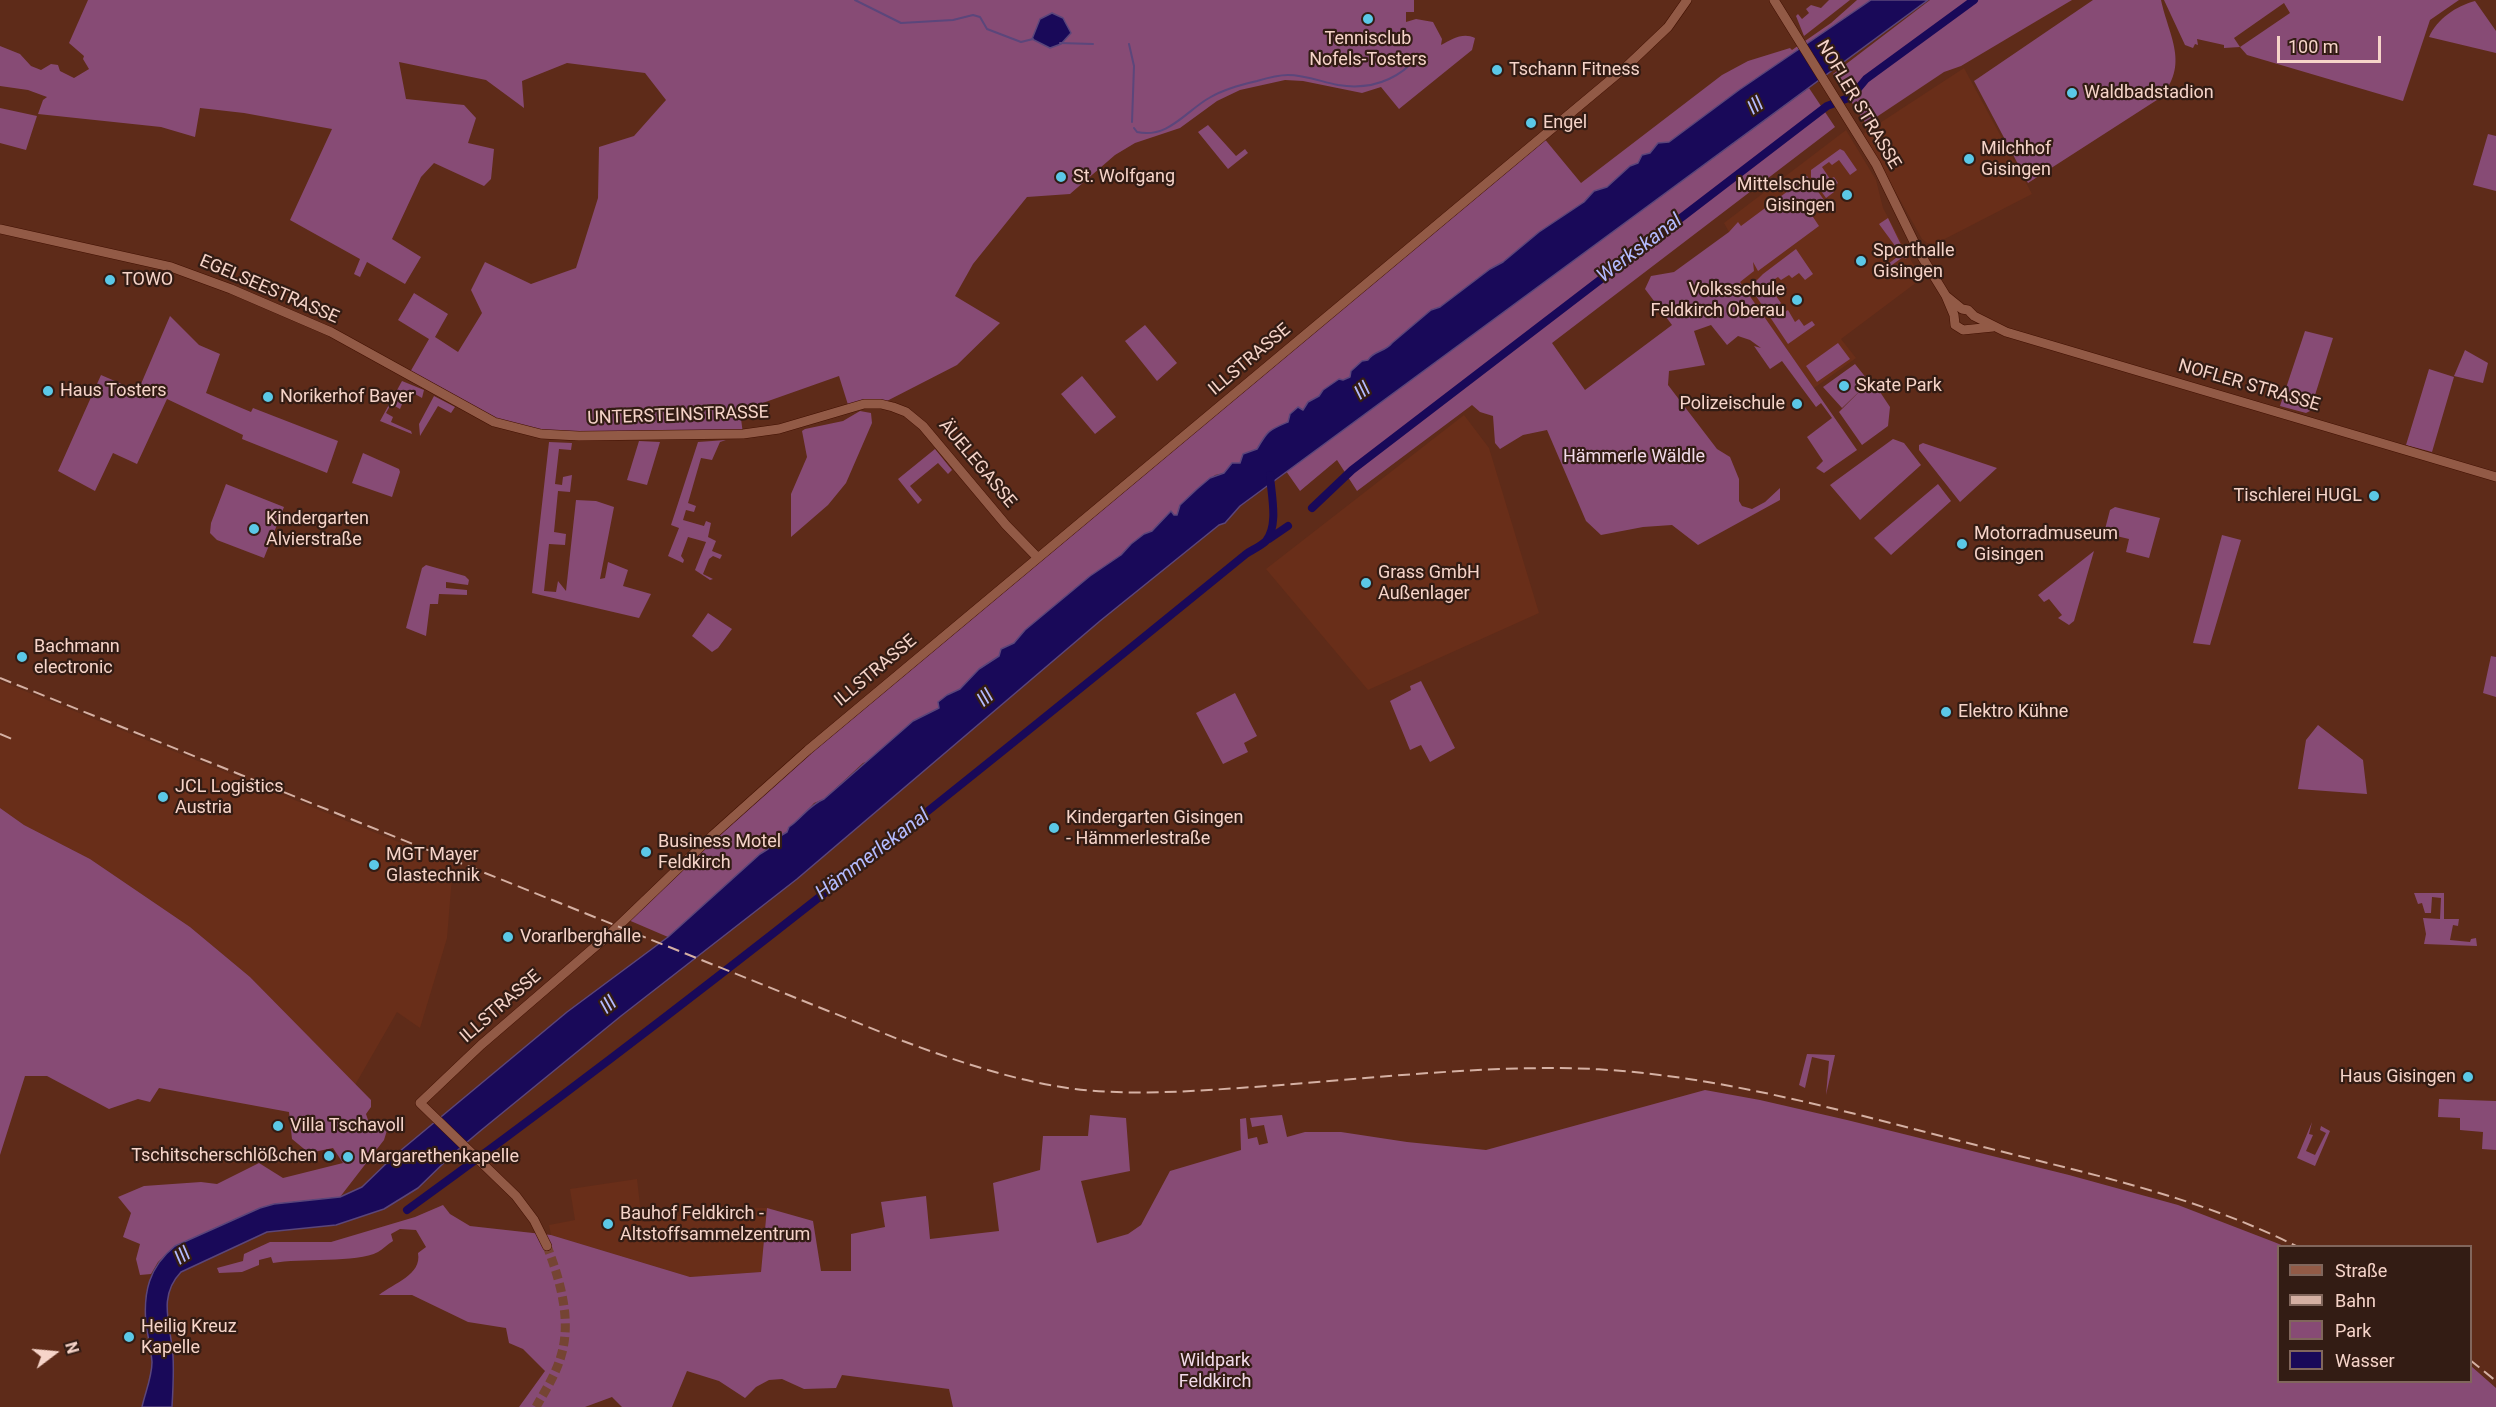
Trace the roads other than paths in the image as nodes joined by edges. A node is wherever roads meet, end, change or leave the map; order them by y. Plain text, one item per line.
1 (1687, 0) edge
2 (1774, 0) edge
3 (0, 229) edge
4 (1958, 312) junction
5 (1974, 316) junction
6 (1970, 327) junction
7 (1993, 327) junction
8 (881, 404) joint
9 (509, 427) joint
10 (2496, 477) edge
11 (1038, 558) junction
12 (547, 1246) tunnel mouth

1 - 11 main road, ILLSTRASSE
2 - 4 main road, NOFLER STRASSE
3 - 9 main road, EGELSEESTRASSE
4 - 5 main road, NOFLER STRASSE
4 - 6 main road
5 - 6 main road
5 - 7 main road, NOFLER STRASSE
6 - 7 main road, NOFLER STRASSE
7 - 10 main road, NOFLER STRASSE
8 - 9 main road, UNTERSTEINSTRASSE
8 - 11 main road, ÄUELEGASSE
11 - 12 main road, ILLSTRASSE

